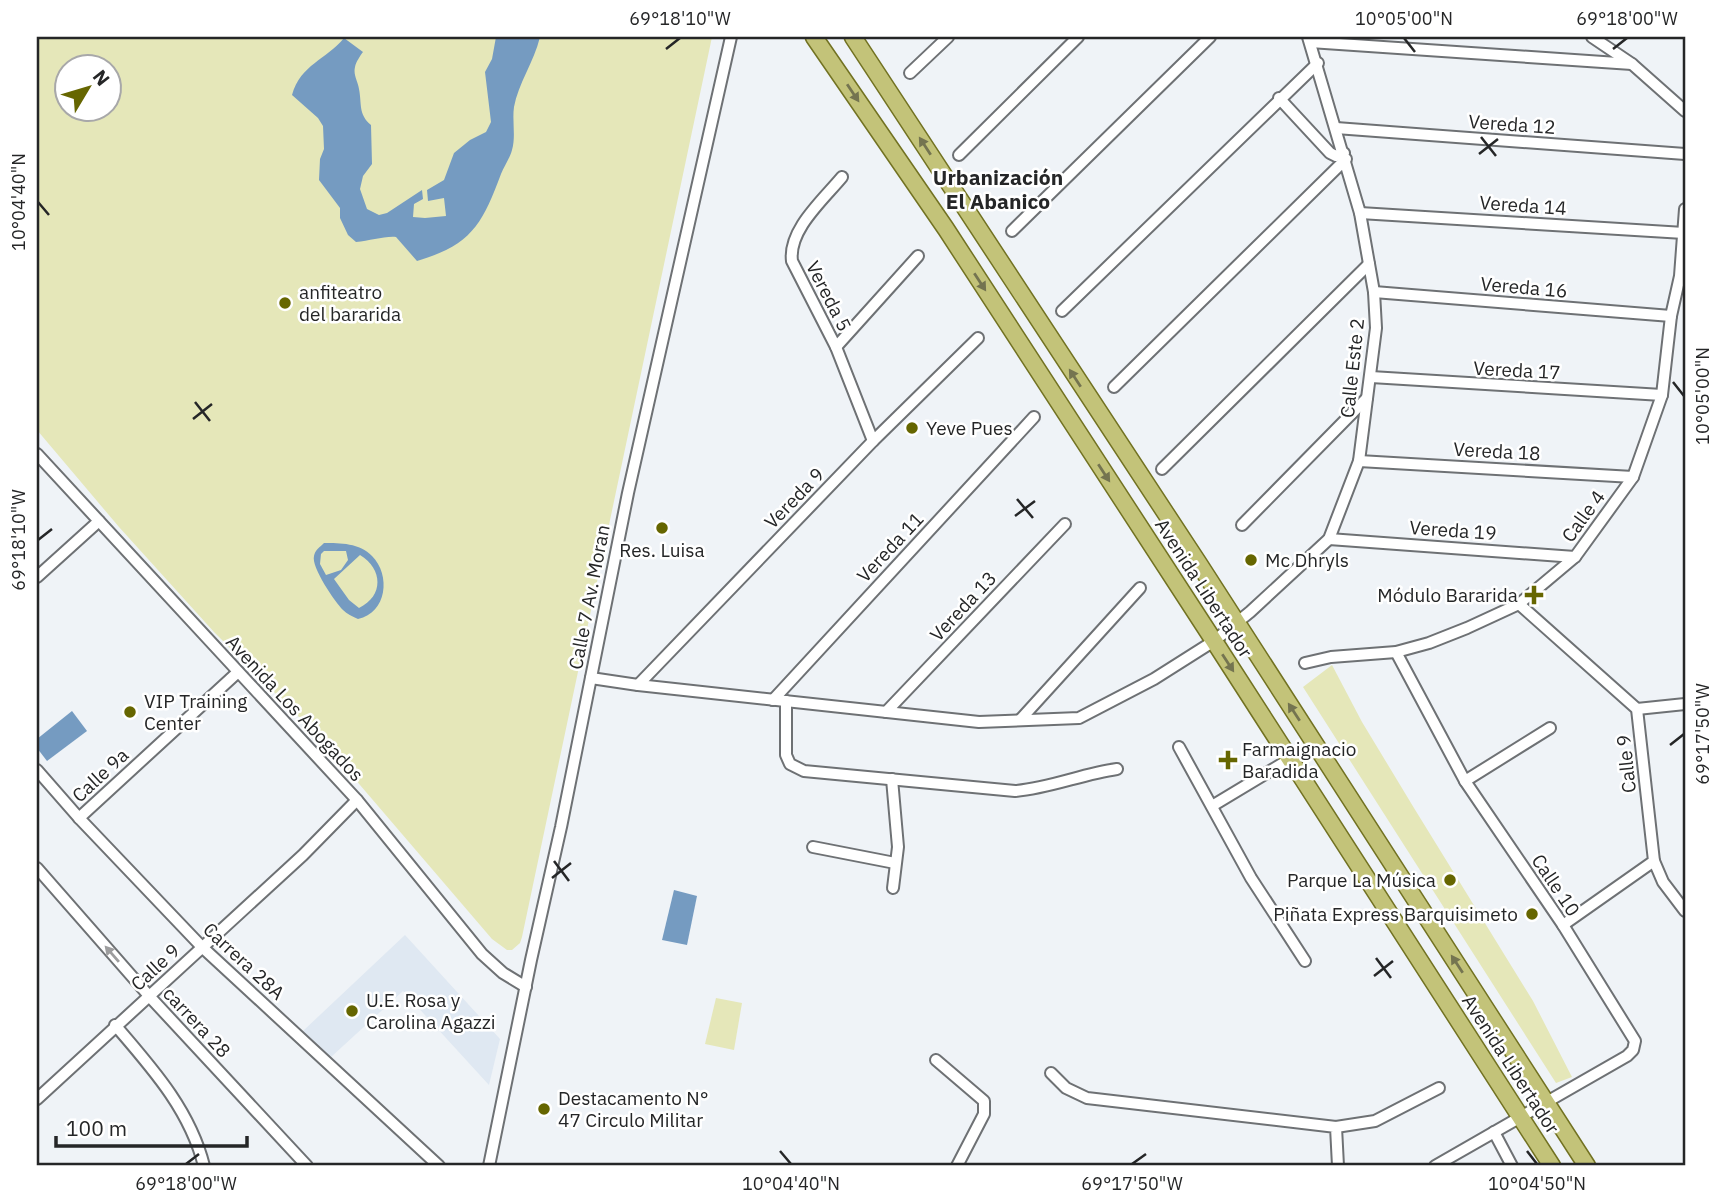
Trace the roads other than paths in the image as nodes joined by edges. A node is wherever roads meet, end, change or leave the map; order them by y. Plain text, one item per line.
1 (731, 37) edge
2 (814, 37) edge
3 (853, 37) edge
4 (948, 37) edge
5 (1078, 37) edge
6 (1210, 37) edge
7 (1592, 37) edge
8 (1309, 40) edge
9 (1318, 64) junction
10 (1632, 64) junction
11 (910, 73) dead end
12 (1279, 98) junction
13 (1685, 111) edge
14 (1336, 128) junction
15 (1685, 154) edge
16 (959, 155) dead end
17 (1345, 156) junction
18 (842, 177) dead end
19 (1685, 209) edge
20 (1360, 213) junction
21 (1012, 231) dead end
22 (1684, 233) edge
23 (918, 256) dead end
24 (1369, 264) junction
25 (1374, 292) junction
26 (1062, 311) dead end
27 (1671, 316) junction
28 (978, 338) dead end
29 (835, 347) junction
30 (1371, 377) junction
31 (1114, 387) dead end
32 (1662, 395) junction
33 (1367, 398) junction
34 (1034, 417) dead end
35 (873, 441) junction
36 (37, 454) edge
37 (1359, 461) junction
38 (1162, 469) dead end
39 (1633, 477) junction
40 (99, 521) junction
41 (1065, 524) dead end
42 (1242, 525) dead end
43 (1329, 539) junction
44 (1575, 557) junction
45 (37, 577) edge
46 (1140, 588) dead end
47 (1519, 604) junction
48 (1237, 624) junction
49 (1214, 641) junction
50 (1396, 652) junction
51 (1305, 663) dead end
52 (238, 672) junction
53 (591, 678) junction
54 (638, 685) junction
55 (773, 700) junction
56 (786, 701) junction
57 (1685, 705) edge
58 (1637, 709) junction
59 (886, 712) junction
60 (1020, 720) junction
61 (1550, 728) dead end
62 (1179, 747) dead end
63 (1290, 760) junction
64 (1116, 768) dead end
65 (37, 770) edge
66 (892, 779) junction
67 (1465, 781) junction
68 (357, 800) junction
69 (1212, 806) junction
70 (79, 818) junction
71 (813, 847) dead end
72 (1654, 861) junction
73 (895, 863) junction
74 (37, 868) edge
75 (893, 888) dead end
76 (1685, 911) edge
77 (1563, 925) junction
78 (202, 947) junction
79 (1305, 961) dead end
80 (526, 987) junction
81 (150, 997) junction
82 (115, 1025) junction
83 (936, 1060) dead end
84 (1051, 1073) dead end
85 (1439, 1088) dead end
86 (37, 1099) edge
87 (1546, 1101) junction
88 (1521, 1117) junction
89 (1336, 1127) junction
90 (1494, 1132) junction
91 (204, 1166) edge
92 (307, 1166) edge
93 (439, 1166) edge
94 (489, 1166) edge
95 (957, 1166) edge
96 (1338, 1166) edge
97 (1435, 1166) edge
98 (1512, 1166) edge
99 (1552, 1166) edge
100 (1587, 1166) edge

1 - 53 street, Calle 7 Av. Moran
2 -> 49 main road, Avenida Libertador
48 -> 3 main road, Avenida Libertador
4 - 11 street
5 - 16 street
6 - 21 street
7 - 10 street
8 - 9 street, Calle Este 2
8 - 10 street
9 - 12 street
9 - 14 street, Calle Este 2
10 - 13 street
12 - 17 street
12 - 26 street
14 - 15 street, Vereda 12
14 - 17 street, Calle Este 2
17 - 20 street, Calle Este 2
17 - 31 street
18 - 29 street, Vereda 5
19 - 22 street, Calle 4
20 - 22 street, Vereda 14
20 - 24 street, Calle Este 2
22 - 27 street, Calle 4
23 - 29 street
24 - 25 street, Calle Este 2
24 - 38 street
25 - 27 street, Vereda 16
25 - 30 street, Calle Este 2
27 - 32 street, Calle 4
28 - 35 street, Vereda 9
29 - 35 street, Vereda 5
30 - 32 street, Vereda 17
30 - 33 street, Calle Este 2
32 - 39 street, Calle 4
33 - 37 street, Calle Este 2
33 - 42 street
34 - 55 street, Vereda 11
35 - 54 street, Vereda 9
36 - 40 street, Avenida Los Abogados
37 - 39 street, Vereda 18
37 - 43 street, Calle Este 2
39 - 44 street, Calle 4
40 - 45 street
40 - 52 street, Avenida Los Abogados
41 - 59 street, Vereda 13
43 - 44 street, Vereda 19
43 - 48 street, Calle Este 2
44 - 47 street, Calle 4
46 - 60 street
47 - 50 street, Calle 4
47 - 58 street, Calle 9
48 - 49 street, Calle Este 2
87 -> 48 main road, Avenida Libertador
49 - 60 street, Calle Este 2
49 -> 63 main road, Avenida Libertador
50 - 51 street, Calle 4
50 - 67 street, Calle 10
52 - 68 street, Avenida Los Abogados
52 - 70 street, Calle 9a
53 - 54 street, Calle Este 2
53 - 80 street, Calle 7 Av. Moran
54 - 55 street, Calle Este 2
55 - 56 street, Calle Este 2
56 - 59 street, Calle Este 2
56 - 66 street
57 - 58 street
58 - 72 street, Calle 9
59 - 60 street, Calle Este 2
61 - 67 street
62 - 69 street
63 - 69 street
63 - 88 main road, Avenida Libertador
64 - 66 street
65 - 70 street, Carrera 28A
66 - 73 street
67 - 77 street, Calle 10
68 - 78 street, Calle 9
68 - 80 street, Avenida Los Abogados
69 - 79 street
70 - 78 street, Carrera 28A
71 - 73 street
72 - 76 street
72 - 77 street
73 - 75 street
81 -> 74 street, carrera 28
77 - 87 street, Calle 10
78 - 81 street, Calle 9
78 - 93 street, Carrera 28A
80 - 94 street, Calle 7 Av. Moran
81 - 82 street, Calle 9
81 - 92 street, carrera 28
82 - 86 street, Calle 9
82 - 91 street
83 - 95 street
84 - 89 street
85 - 89 street
87 - 88 street
87 - 100 main road, Avenida Libertador
88 - 90 street
88 - 99 main road, Avenida Libertador
89 - 96 street
90 - 97 street
90 - 98 street

